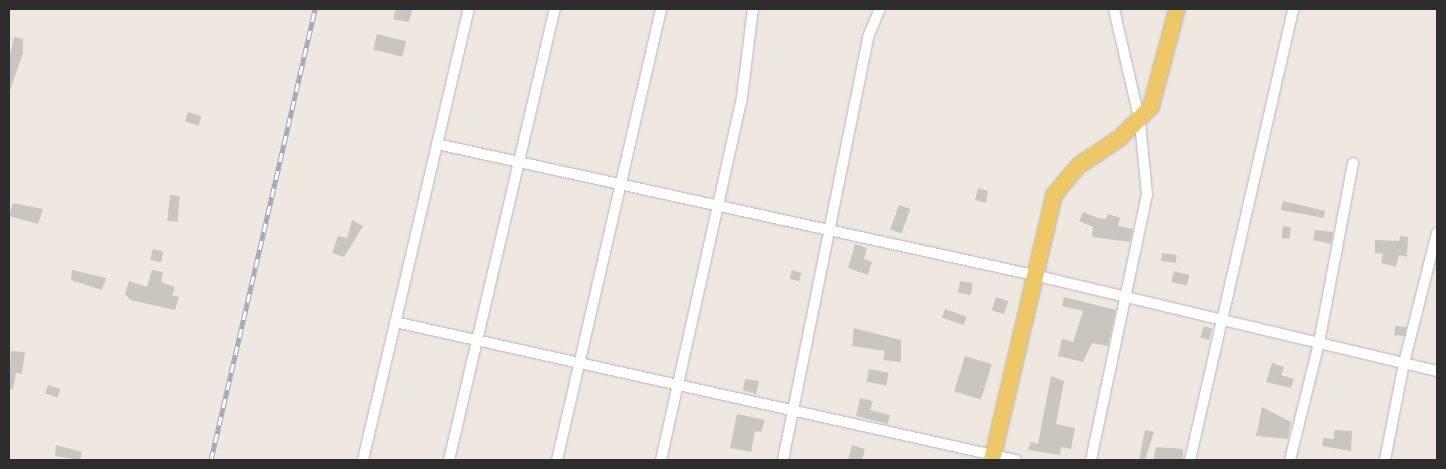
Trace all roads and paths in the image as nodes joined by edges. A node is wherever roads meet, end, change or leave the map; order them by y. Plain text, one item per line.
1 (469, 9) edge
2 (555, 9) edge
3 (661, 9) edge
4 (753, 9) edge
5 (880, 9) edge
6 (1114, 9) edge
7 (1121, 9) edge
8 (1176, 9) edge
9 (1294, 9) edge
10 (1118, 26) junction
11 (1140, 122) junction
12 (437, 144) junction
13 (519, 162) junction
14 (1353, 163) dead end
15 (623, 186) junction
16 (718, 207) junction
17 (828, 232) junction
18 (1437, 233) edge
19 (1034, 275) junction
20 (1125, 297) junction
21 (1224, 320) junction
22 (395, 322) junction
23 (477, 340) junction
24 (1319, 343) junction
25 (580, 363) junction
26 (1404, 363) junction
27 (1437, 371) edge
28 (678, 385) junction
29 (793, 411) junction
30 (993, 457) edge
31 (363, 460) edge
32 (448, 460) edge
33 (557, 460) edge
34 (661, 460) edge
35 (783, 460) edge
36 (1016, 460) edge
37 (1091, 460) edge
38 (1190, 460) edge
39 (1290, 460) edge
40 (1386, 460) edge

1 - 12 street
2 - 13 street
3 - 15 street
4 - 16 street
5 - 17 street
6 - 10 street
7 - 10 street
8 - 11 main road
9 - 21 street
10 - 11 street
11 - 19 main road
11 - 20 street
12 - 13 street
12 - 22 street
13 - 15 street
13 - 23 street
14 - 24 street
15 - 16 street
15 - 25 street
16 - 17 street
16 - 28 street
17 - 19 street
17 - 29 street
18 - 26 street
19 - 20 street
19 - 30 main road
20 - 21 street
20 - 37 street
21 - 24 street
21 - 38 street
22 - 23 street
22 - 31 street
23 - 25 street
23 - 32 street
24 - 26 street
24 - 39 street
25 - 28 street
25 - 33 street
26 - 27 street
26 - 40 street
28 - 29 street
28 - 34 street
29 - 30 street
29 - 35 street
30 - 36 street

